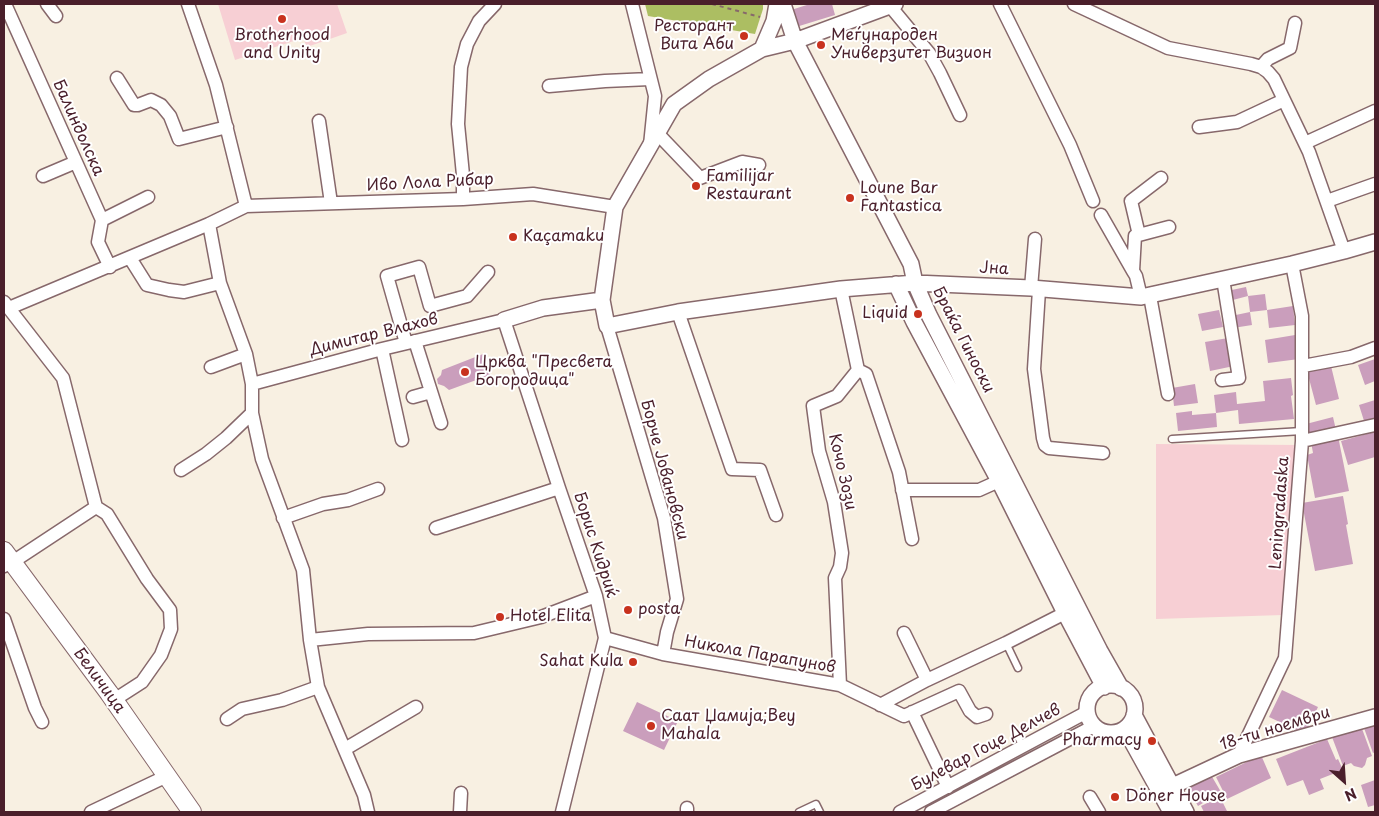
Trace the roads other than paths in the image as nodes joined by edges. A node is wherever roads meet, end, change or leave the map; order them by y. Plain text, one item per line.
1 (5, 4) edge
2 (48, 4) edge
3 (188, 4) edge
4 (495, 4) edge
5 (632, 4) edge
6 (777, 4) edge
7 (783, 4) edge
8 (1000, 4) edge
9 (1074, 4) edge
10 (892, 5) edge
11 (56, 16) dead end
12 (1294, 23) dead end
13 (8, 24) edge
14 (795, 40) junction
15 (762, 49) junction
16 (1261, 67) junction
17 (117, 78) dead end
18 (650, 78) junction
19 (549, 86) dead end
20 (655, 96) junction
21 (1284, 100) junction
22 (674, 104) junction
23 (1375, 111) edge
24 (960, 115) dead end
25 (319, 121) dead end
26 (227, 127) junction
27 (1199, 127) dead end
28 (653, 139) junction
29 (1305, 144) junction
30 (76, 162) junction
31 (759, 165) dead end
32 (43, 176) dead end
33 (1161, 178) dead end
34 (1375, 184) edge
35 (148, 197) dead end
36 (463, 198) junction
37 (1093, 200) dead end
38 (1327, 201) junction
39 (331, 203) junction
40 (246, 206) junction
41 (615, 207) junction
42 (1100, 215) dead end
43 (102, 220) junction
44 (209, 224) junction
45 (1169, 226) dead end
46 (1139, 235) junction
47 (1035, 238) dead end
48 (1375, 242) edge
49 (1344, 251) junction
50 (130, 258) junction
51 (1292, 264) junction
52 (110, 266) junction
53 (1133, 271) junction
54 (488, 272) dead end
55 (1223, 279) junction
56 (914, 282) junction
57 (220, 284) junction
58 (896, 284) junction
59 (841, 289) junction
60 (1035, 289) junction
61 (1146, 297) junction
62 (602, 300) junction
63 (6, 305) edge
64 (678, 312) junction
65 (504, 320) junction
66 (607, 326) junction
67 (411, 342) junction
68 (1375, 348) edge
69 (382, 349) junction
70 (246, 354) junction
71 (1303, 366) junction
72 (211, 367) dead end
73 (858, 370) junction
74 (1222, 380) dead end
75 (252, 384) junction
76 (431, 392) junction
77 (1168, 394) dead end
78 (413, 397) dead end
79 (252, 413) junction
80 (441, 423) dead end
81 (1375, 425) edge
82 (1302, 436) junction
83 (1172, 438) dead end
84 (402, 440) dead end
85 (1103, 453) dead end
86 (180, 470) dead end
87 (999, 481) junction
88 (559, 488) junction
89 (378, 489) dead end
90 (902, 490) junction
91 (96, 507) junction
92 (776, 515) dead end
93 (283, 518) junction
94 (436, 528) dead end
95 (912, 539) dead end
96 (6, 560) edge
97 (596, 596) junction
98 (1065, 613) junction
99 (4, 619) edge
100 (904, 632) dead end
101 (605, 638) junction
102 (310, 640) junction
103 (1006, 643) junction
104 (663, 654) junction
105 (1018, 668) dead end
106 (927, 680) junction
107 (840, 685) junction
108 (318, 687) junction
109 (1104, 687) junction
110 (1121, 688) junction
111 (114, 700) junction
112 (880, 705) junction
113 (416, 707) dead end
114 (912, 712) junction
115 (1087, 712) junction
116 (986, 714) dead end
117 (1134, 714) junction
118 (1375, 717) edge
119 (227, 719) dead end
120 (42, 722) dead end
121 (1094, 726) junction
122 (1124, 729) junction
123 (1016, 733) dead end
124 (1024, 747) junction
125 (344, 749) junction
126 (1239, 755) junction
127 (167, 776) junction
128 (948, 787) junction
129 (1166, 789) junction
130 (461, 793) dead end
131 (1090, 797) dead end
132 (1167, 811) edge
133 (91, 812) edge
134 (192, 812) edge
135 (368, 812) edge
136 (460, 812) edge
137 (562, 812) edge
138 (799, 812) edge
139 (820, 812) edge
140 (900, 812) edge
141 (931, 812) edge
142 (1099, 812) edge
143 (1186, 812) edge

1 - 13 street, Балиндолска
2 - 11 street
3 - 26 street
4 - 36 street
5 - 18 street
6 - 15 street
7 - 14 street, Браќа Гиноски
8 - 37 street
9 - 16 street
10 - 14 street
10 - 24 street
12 - 16 street
13 - 30 street, Балиндолска
14 - 15 street
14 - 56 street, Браќа Гиноски
15 - 22 street
16 - 21 street
17 - 26 street
18 - 19 street
18 - 20 street
20 - 22 street
20 - 28 street
21 - 27 street
21 - 29 street
22 - 28 street
23 - 29 street
25 - 39 street
26 - 40 street
28 - 31 street
28 - 41 street
29 - 38 street
30 - 32 street
30 - 43 street, Балиндолска
33 - 46 street
34 - 38 street
35 - 43 street
36 - 39 street, Иво Лола Рибар
36 - 41 street, Иво Лола Рибар
38 - 49 street
39 - 40 street, Иво Лола Рибар
40 - 44 street
41 - 62 street
42 - 53 street
43 - 52 street
44 - 50 street
44 - 57 street
45 - 46 street
46 - 53 street
47 - 60 street
48 - 49 street, Јна
49 - 51 street, Јна
50 - 52 street
50 - 57 street
51 - 55 street, Јна
51 - 71 street, Leningradaska
52 - 63 street
53 - 61 street
54 - 67 street
55 - 61 street, Јна
55 - 74 street
56 - 58 street, Јна
56 - 60 street, Јна
56 - 110 street, Браќа Гиноски
57 - 70 street
58 - 59 street, Јна
58 - 87 street, Браќа Гиноски
59 - 64 street, Јна
59 - 73 street
60 - 61 street, Јна
60 - 85 street
61 - 77 street
62 - 65 street
62 - 66 street
63 - 91 street
64 - 66 street, Јна
64 - 92 street
65 - 67 street, Димитар Влахов
65 - 88 street, Борис Кидриќ
66 - 104 street, Борче Јовановски
67 - 69 street, Димитар Влахов
67 - 76 street
68 - 71 street
69 - 75 street, Димитар Влахов
69 - 84 street
70 - 72 street
70 - 75 street
71 - 82 street, Leningradaska
73 - 90 street
73 - 107 street, Кочо Зози
75 - 79 street
76 - 78 street
76 - 80 street
79 - 86 street
79 - 93 street
81 - 82 street
82 - 83 lane
82 - 126 street, Leningradaska
87 - 90 street
87 - 98 street, Браќа Гиноски
88 - 94 street
88 - 97 street, Борис Кидриќ
89 - 93 street
90 - 95 street
91 - 96 street
91 - 111 street
93 - 102 street
96 - 111 main road, Беличица
97 - 101 street, Борис Кидриќ
97 - 102 street
98 - 103 street
98 - 109 street, Браќа Гиноски
99 - 120 street
100 - 106 street
101 - 104 street, Никола Парапунов
101 - 137 street, Борис Кидриќ
102 - 108 street
103 - 105 lane
103 - 106 street
104 - 107 street, Никола Парапунов
106 - 112 street
107 - 112 street, Никола Парапунов
108 - 119 street
108 - 125 street
109 - 110 street
109 - 115 street
110 - 117 street, Браќа Гиноски
111 - 127 main road, Беличица
112 - 114 street, Никола Парапунов
113 - 125 street
114 - 116 street
114 - 128 street
115 - 121 street
115 - 124 street, Булевар Гоце Делчев
117 - 122 street
117 - 129 street, Браќа Гиноски
118 - 126 street, 18-ти ноември
121 - 122 street
121 - 141 street, Булевар Гоце Делчев
122 - 129 street, Браќа Гиноски
123 - 124 lane
124 - 128 street, Булевар Гоце Делчев
125 - 135 street
126 - 129 street, 18-ти ноември
127 - 133 street
127 - 134 main road, Беличица
128 - 140 street, Булевар Гоце Делчев
129 - 132 street, Браќа Гиноски
129 - 143 street, Браќа Гиноски
130 - 136 street
131 - 142 street
138 - 139 lane

